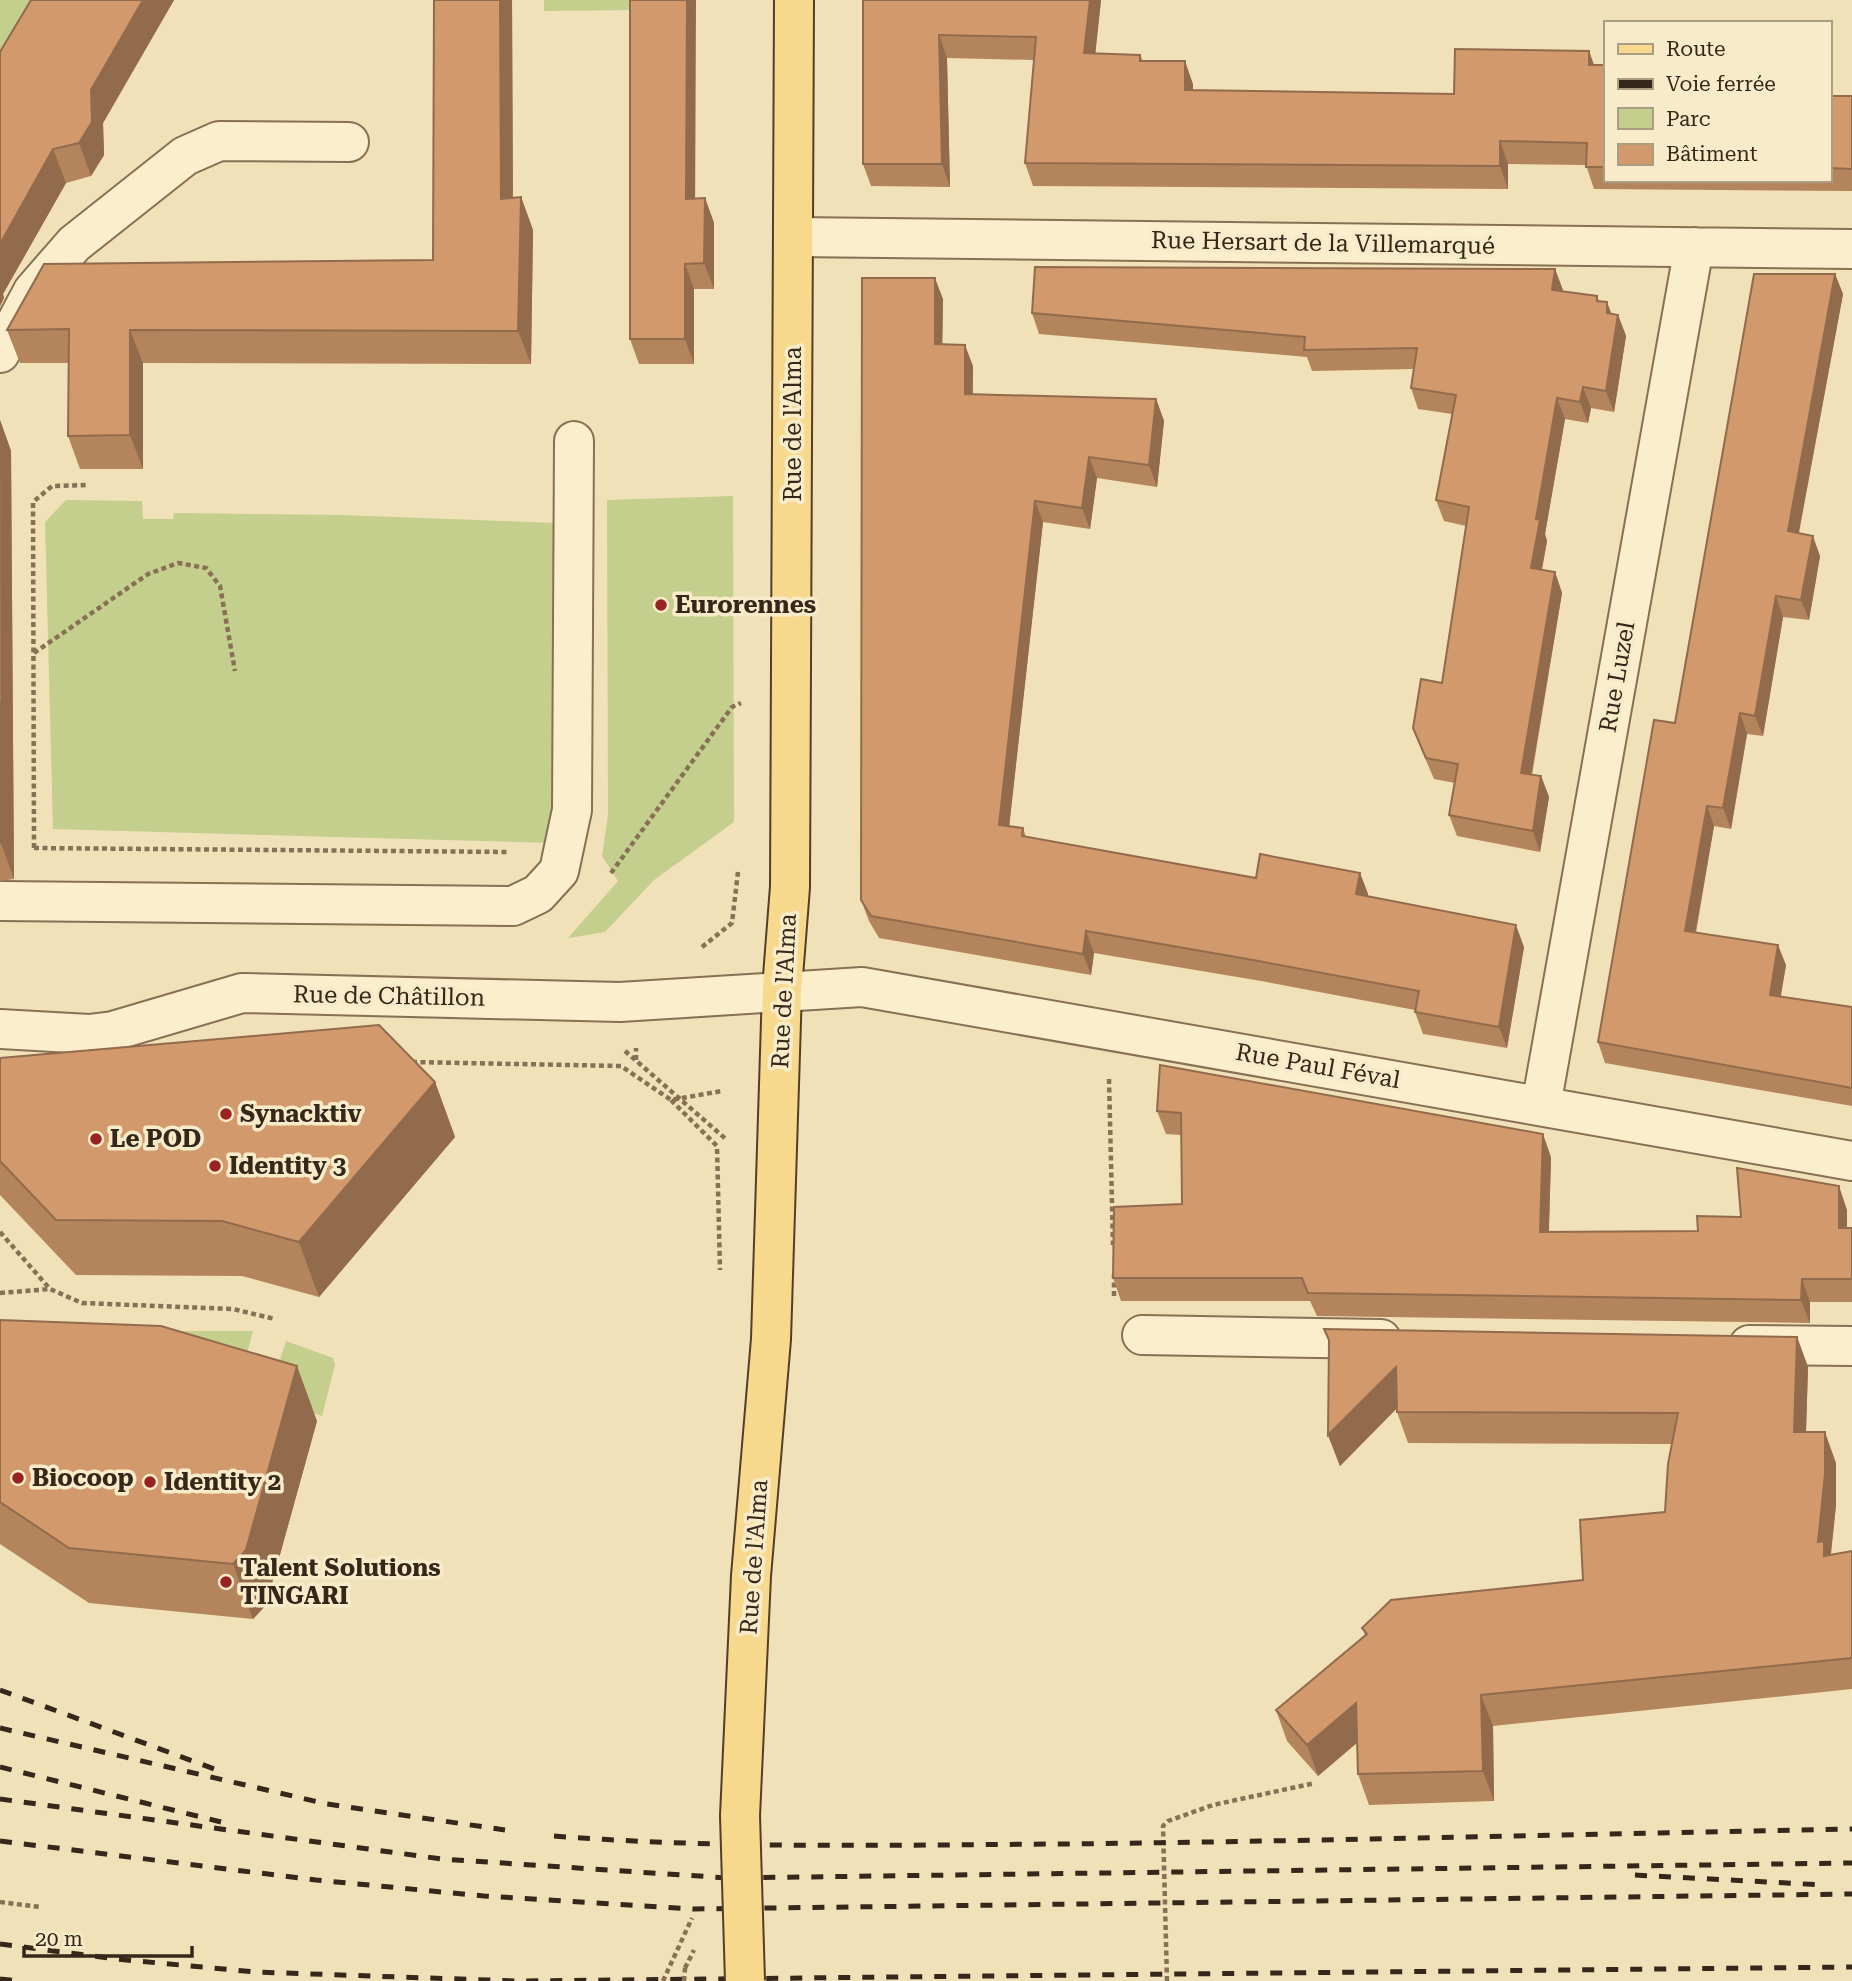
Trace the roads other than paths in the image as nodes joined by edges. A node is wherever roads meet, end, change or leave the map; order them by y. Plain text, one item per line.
1 (794, 0) edge
2 (349, 142) dead end
3 (794, 237) junction
4 (1694, 247) junction
5 (1852, 249) edge
6 (0, 353) edge
7 (574, 441) dead end
8 (17, 901) edge
9 (782, 989) junction
10 (0, 1029) edge
11 (1541, 1106) junction
12 (1852, 1161) edge
13 (1142, 1335) road end
14 (1420, 1339) edge
15 (1713, 1344) edge
16 (1852, 1346) edge
17 (745, 1981) edge

1 - 3 main road, Rue de l'Alma
2 - 6 street
3 - 4 street, Rue Hersart de la Villemarqué
3 - 9 main road, Rue de l'Alma
4 - 5 street, Rue Hersart de la Villemarqué
4 - 11 street, Rue Luzel
7 - 8 street
9 - 10 street, Rue de Châtillon
9 - 11 street, Rue Paul Féval
9 - 17 main road, Rue de l'Alma, bridge
11 - 12 street, Rue Paul Féval
13 - 14 street
15 - 16 street

